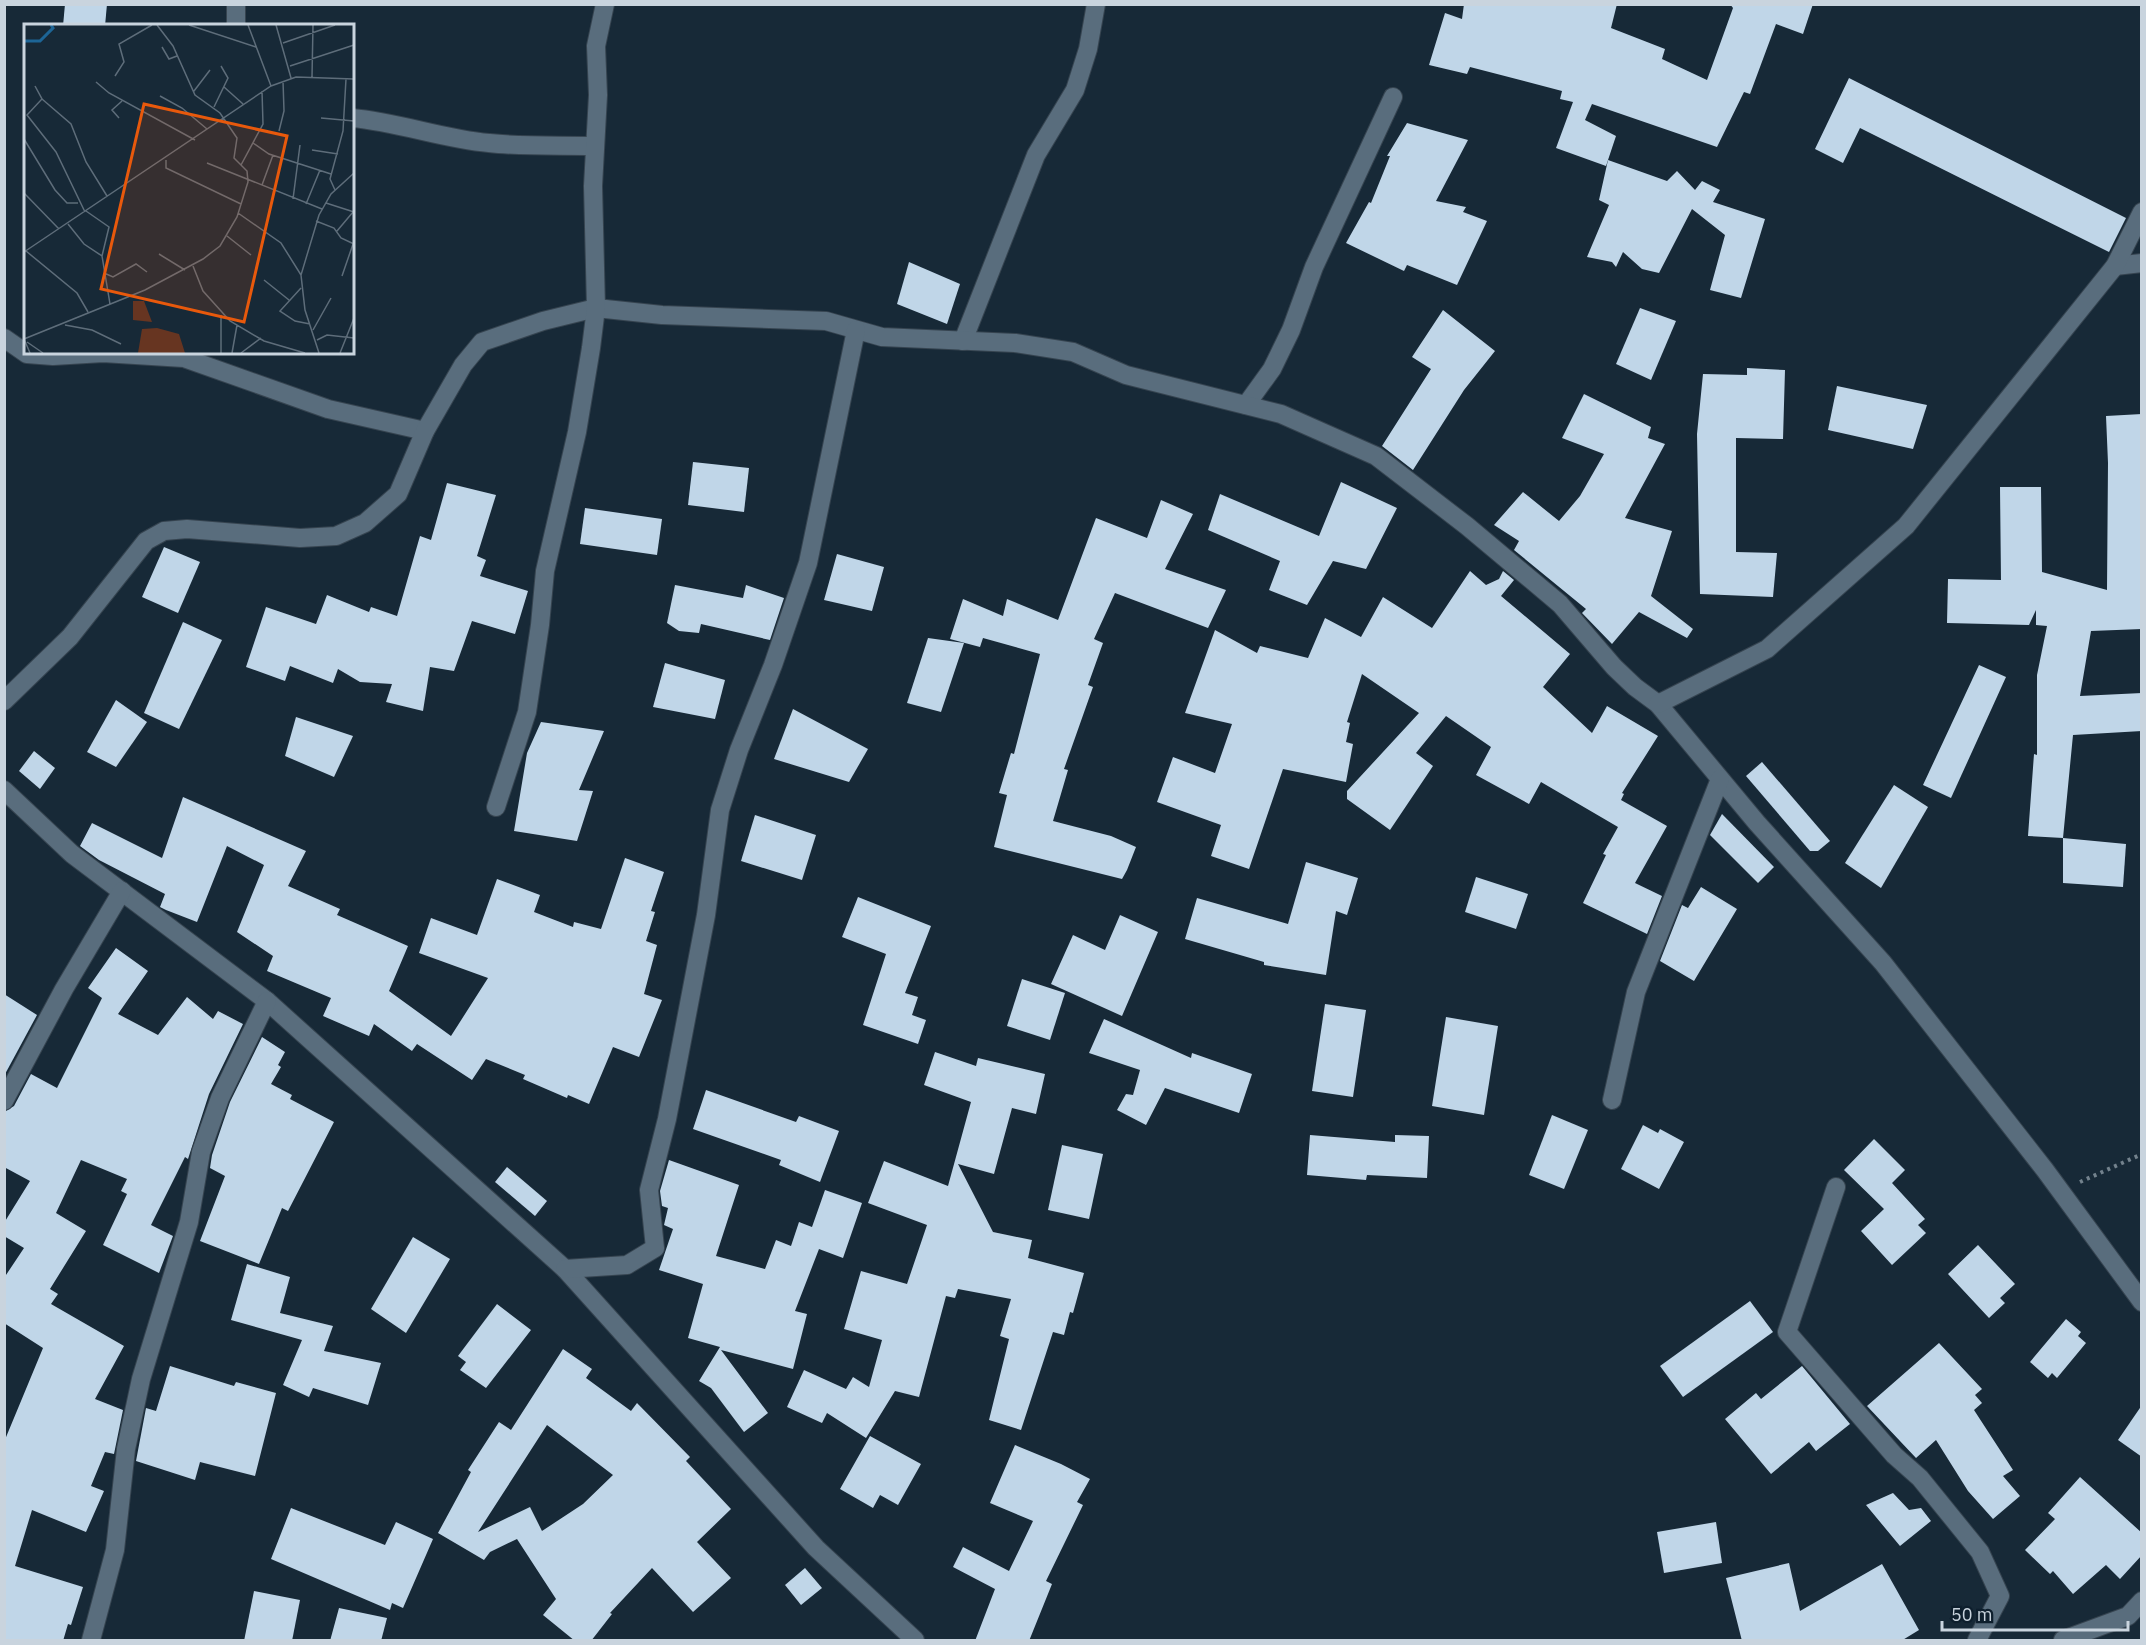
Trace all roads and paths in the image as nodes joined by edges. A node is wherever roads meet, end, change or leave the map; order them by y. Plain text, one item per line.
1 (236, 4) edge
2 (605, 4) edge
3 (1096, 4) edge
4 (236, 24) edge
5 (1393, 97) dead end
6 (354, 118) edge
7 (595, 147) junction
8 (2142, 212) edge
9 (2142, 263) edge
10 (2115, 266) junction
11 (596, 308) junction
12 (856, 330) junction
13 (4, 338) edge
14 (963, 341) junction
15 (24, 352) edge
16 (27, 354) edge
17 (159, 355) edge
18 (1246, 405) junction
19 (425, 431) junction
20 (4, 701) edge
21 (1658, 704) junction
22 (1720, 779) junction
23 (4, 790) edge
24 (496, 807) dead end
25 (122, 891) junction
26 (267, 1001) junction
27 (1612, 1100) dead end
28 (4, 1101) edge
29 (2142, 1154) edge
30 (1836, 1187) dead end
31 (2060, 1191) junction
32 (565, 1269) junction
33 (2142, 1302) edge
34 (2142, 1601) edge
35 (91, 1641) edge
36 (915, 1641) edge
37 (1977, 1641) edge
38 (2063, 1641) edge

1 - 4 street
2 - 7 street
3 - 14 street
5 - 18 street
6 - 7 street
7 - 11 street
8 - 10 street
9 - 10 street
10 - 21 street
11 - 12 street
11 - 19 street
11 - 24 street
12 - 14 street
12 - 32 street
13 - 15 street
14 - 18 street
16 - 17 street
17 - 19 street
18 - 21 street
19 - 20 street
21 - 22 street
22 - 27 street
22 - 31 street
23 - 25 street
25 - 26 street
25 - 28 street
26 - 32 street
26 - 35 street
29 - 31 path
30 - 37 street
31 - 33 street
32 - 36 street
34 - 38 street

